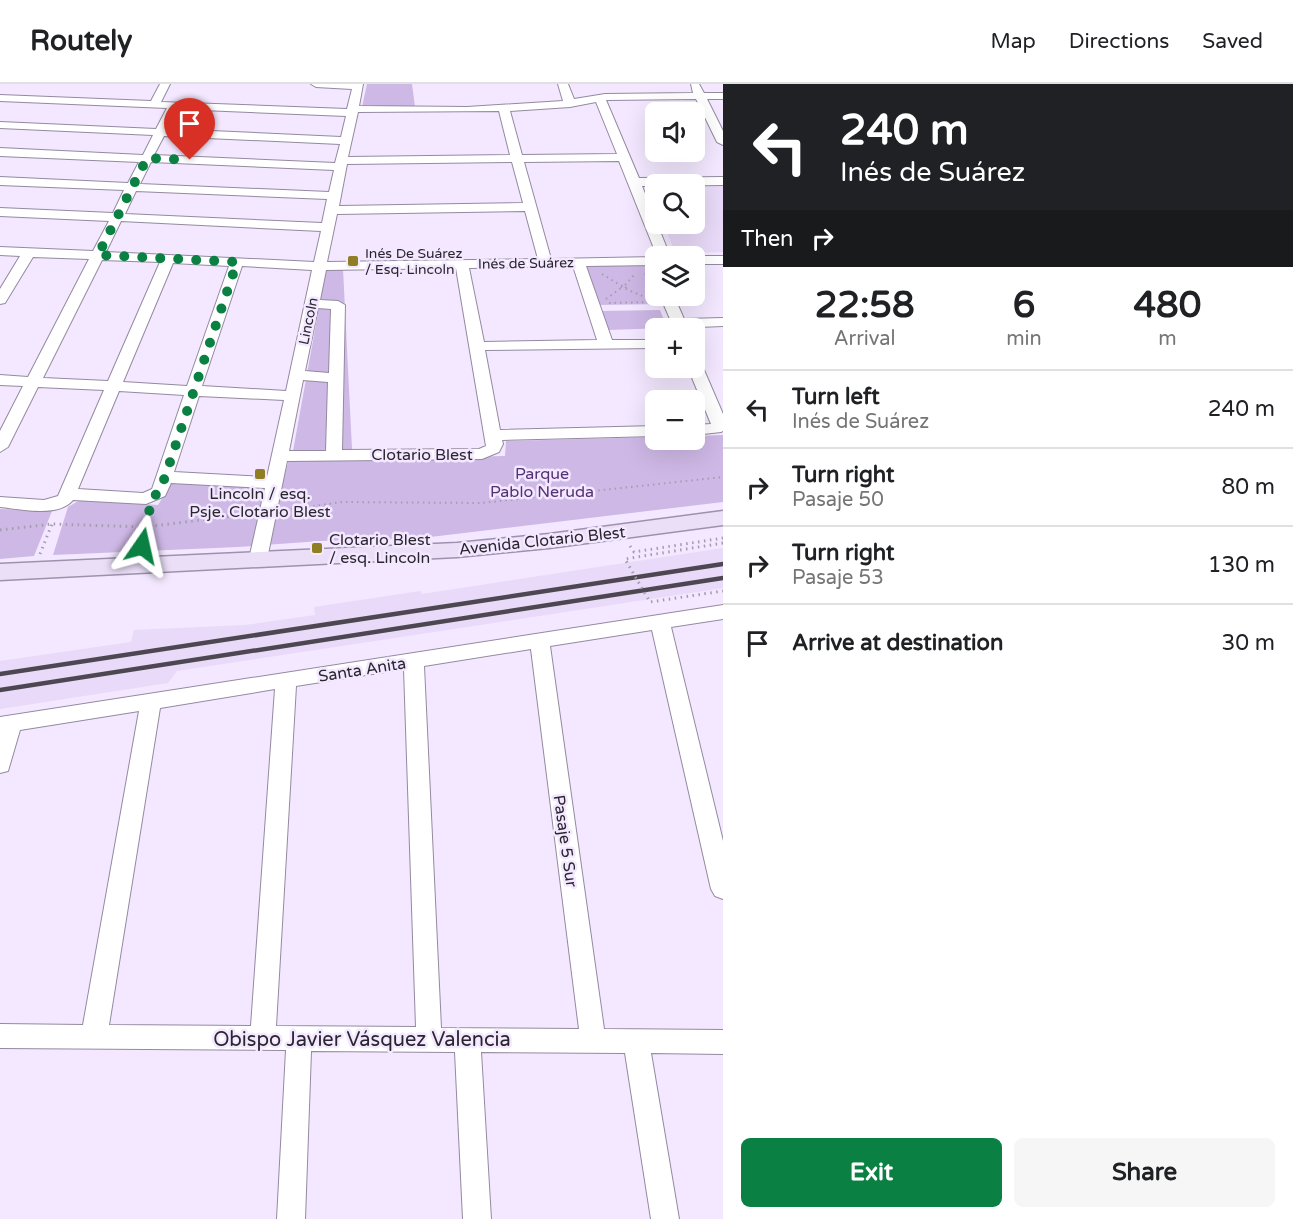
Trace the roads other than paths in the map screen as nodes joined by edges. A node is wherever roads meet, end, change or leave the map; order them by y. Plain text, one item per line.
1 (165, 84) edge
2 (316, 84) edge
3 (563, 84) edge
4 (694, 84) edge
5 (358, 85) edge
6 (700, 96) junction
7 (723, 96) edge
8 (600, 98) junction
9 (6, 101) edge
10 (570, 104) junction
11 (154, 105) junction
12 (174, 105) junction
13 (503, 107) junction
14 (352, 111) junction
15 (0, 125) edge
16 (160, 132) junction
17 (721, 137) edge
18 (346, 141) junction
19 (0, 152) edge
20 (624, 157) junction
21 (147, 158) junction
22 (517, 159) junction
23 (341, 164) junction
24 (0, 181) edge
25 (723, 181) edge
26 (634, 182) junction
27 (133, 187) junction
28 (334, 196) junction
29 (531, 207) junction
30 (331, 210) junction
31 (0, 212) edge
32 (117, 217) junction
33 (328, 227) junction
34 (650, 246) edge
35 (0, 251) edge
36 (29, 252) junction
37 (98, 255) junction
38 (168, 259) junction
39 (705, 260) edge
40 (723, 260) edge
41 (237, 262) junction
42 (578, 262) junction
43 (645, 262) edge
44 (546, 263) junction
45 (462, 264) junction
46 (320, 266) junction
47 (0, 300) edge
48 (312, 304) junction
49 (723, 322) edge
50 (705, 324) edge
51 (606, 344) junction
52 (645, 344) edge
53 (477, 346) junction
54 (296, 375) junction
55 (335, 378) junction
56 (703, 378) edge
57 (0, 380) edge
58 (33, 382) junction
59 (114, 386) junction
60 (194, 390) junction
61 (292, 396) junction
62 (717, 403) edge
63 (705, 429) edge
64 (645, 431) edge
65 (493, 435) junction
66 (0, 447) edge
67 (334, 455) junction
68 (279, 456) junction
69 (165, 477) junction
70 (274, 483) junction
71 (64, 499) junction
72 (0, 502) edge
73 (723, 519) edge
74 (258, 559) junction
75 (0, 572) edge
76 (723, 612) edge
77 (660, 622) junction
78 (540, 640) junction
79 (414, 661) junction
80 (286, 680) junction
81 (151, 701) junction
82 (6, 724) edge
83 (0, 765) edge
84 (723, 889) edge
85 (0, 1036) edge
86 (94, 1037) junction
87 (263, 1038) junction
88 (299, 1039) junction
89 (429, 1040) junction
90 (467, 1040) junction
91 (593, 1041) junction
92 (636, 1042) junction
93 (723, 1042) edge
94 (291, 1219) edge
95 (477, 1219) edge
96 (664, 1219) edge

1 - 11 street
2 - 5 street
3 - 10 street
4 - 6 street
5 - 14 street, Lincoln
6 - 7 street
6 - 8 street
6 - 17 street
8 - 10 street
8 - 20 street
9 - 11 street
10 - 13 street
11 - 12 street
12 - 14 street
12 - 16 street
13 - 14 street
13 - 22 street
14 - 18 street, Lincoln
15 - 16 street
16 - 18 street
16 - 21 street
18 - 23 street, Lincoln
19 - 21 street
20 - 22 street
20 - 26 street
21 - 23 street
21 - 27 street
22 - 23 street
22 - 29 street
23 - 28 street, Lincoln
24 - 27 street
25 - 26 street
26 - 34 street
27 - 28 street
27 - 32 street
28 - 30 street, Lincoln
29 - 30 street
29 - 44 street
30 - 33 street, Lincoln
31 - 32 street
32 - 33 street
32 - 37 street
33 - 46 street, Lincoln
35 - 36 street, Inés de Suárez
36 - 37 street, Inés de Suárez
36 - 47 street
37 - 38 street, Inés de Suárez
37 - 58 street
38 - 41 street, Inés de Suárez
38 - 59 street
39 - 40 street
41 - 46 street, Inés de Suárez
41 - 60 street
42 - 43 street, Inés de Suárez
42 - 44 street, Inés de Suárez
42 - 51 street
44 - 45 street, Inés de Suárez
45 - 46 street, Inés de Suárez
45 - 53 street
46 - 48 street, Lincoln
48 - 54 street, Lincoln
48 - 55 street
49 - 50 street
51 - 52 street
51 - 53 street
53 - 65 street
54 - 55 street
54 - 61 street, Lincoln
55 - 67 street
56 - 62 street
57 - 58 street
58 - 59 street
58 - 66 street
59 - 60 street
59 - 71 street
60 - 61 street
60 - 69 street
61 - 68 street, Lincoln
62 - 63 street
64 - 65 street, Clotario Blest
65 - 67 street, Clotario Blest
67 - 68 street, Clotario Blest
68 - 70 street, Lincoln
69 - 70 street
69 - 71 street
70 - 74 street, Lincoln
71 - 72 street
73 - 74 main road, Avenida Clotario Blest
74 - 75 main road, Avenida Clotario Blest
76 - 77 street, Santa Anita
77 - 78 street, Santa Anita
77 - 84 street
78 - 79 street, Santa Anita
78 - 91 street, Pasaje 5 Sur
79 - 80 street, Santa Anita
79 - 89 street
80 - 81 street, Santa Anita
80 - 87 street
81 - 82 street, Santa Anita
81 - 86 street
82 - 83 street
85 - 86 street, Obispo Javier Vásquez Valencia
86 - 87 street, Obispo Javier Vásquez Valencia
87 - 88 street, Obispo Javier Vásquez Valencia
88 - 89 street, Obispo Javier Vásquez Valencia
88 - 94 street
89 - 90 street, Obispo Javier Vásquez Valencia
90 - 91 street, Obispo Javier Vásquez Valencia
90 - 95 street
91 - 92 street, Obispo Javier Vásquez Valencia
92 - 93 street, Obispo Javier Vásquez Valencia
92 - 96 street

